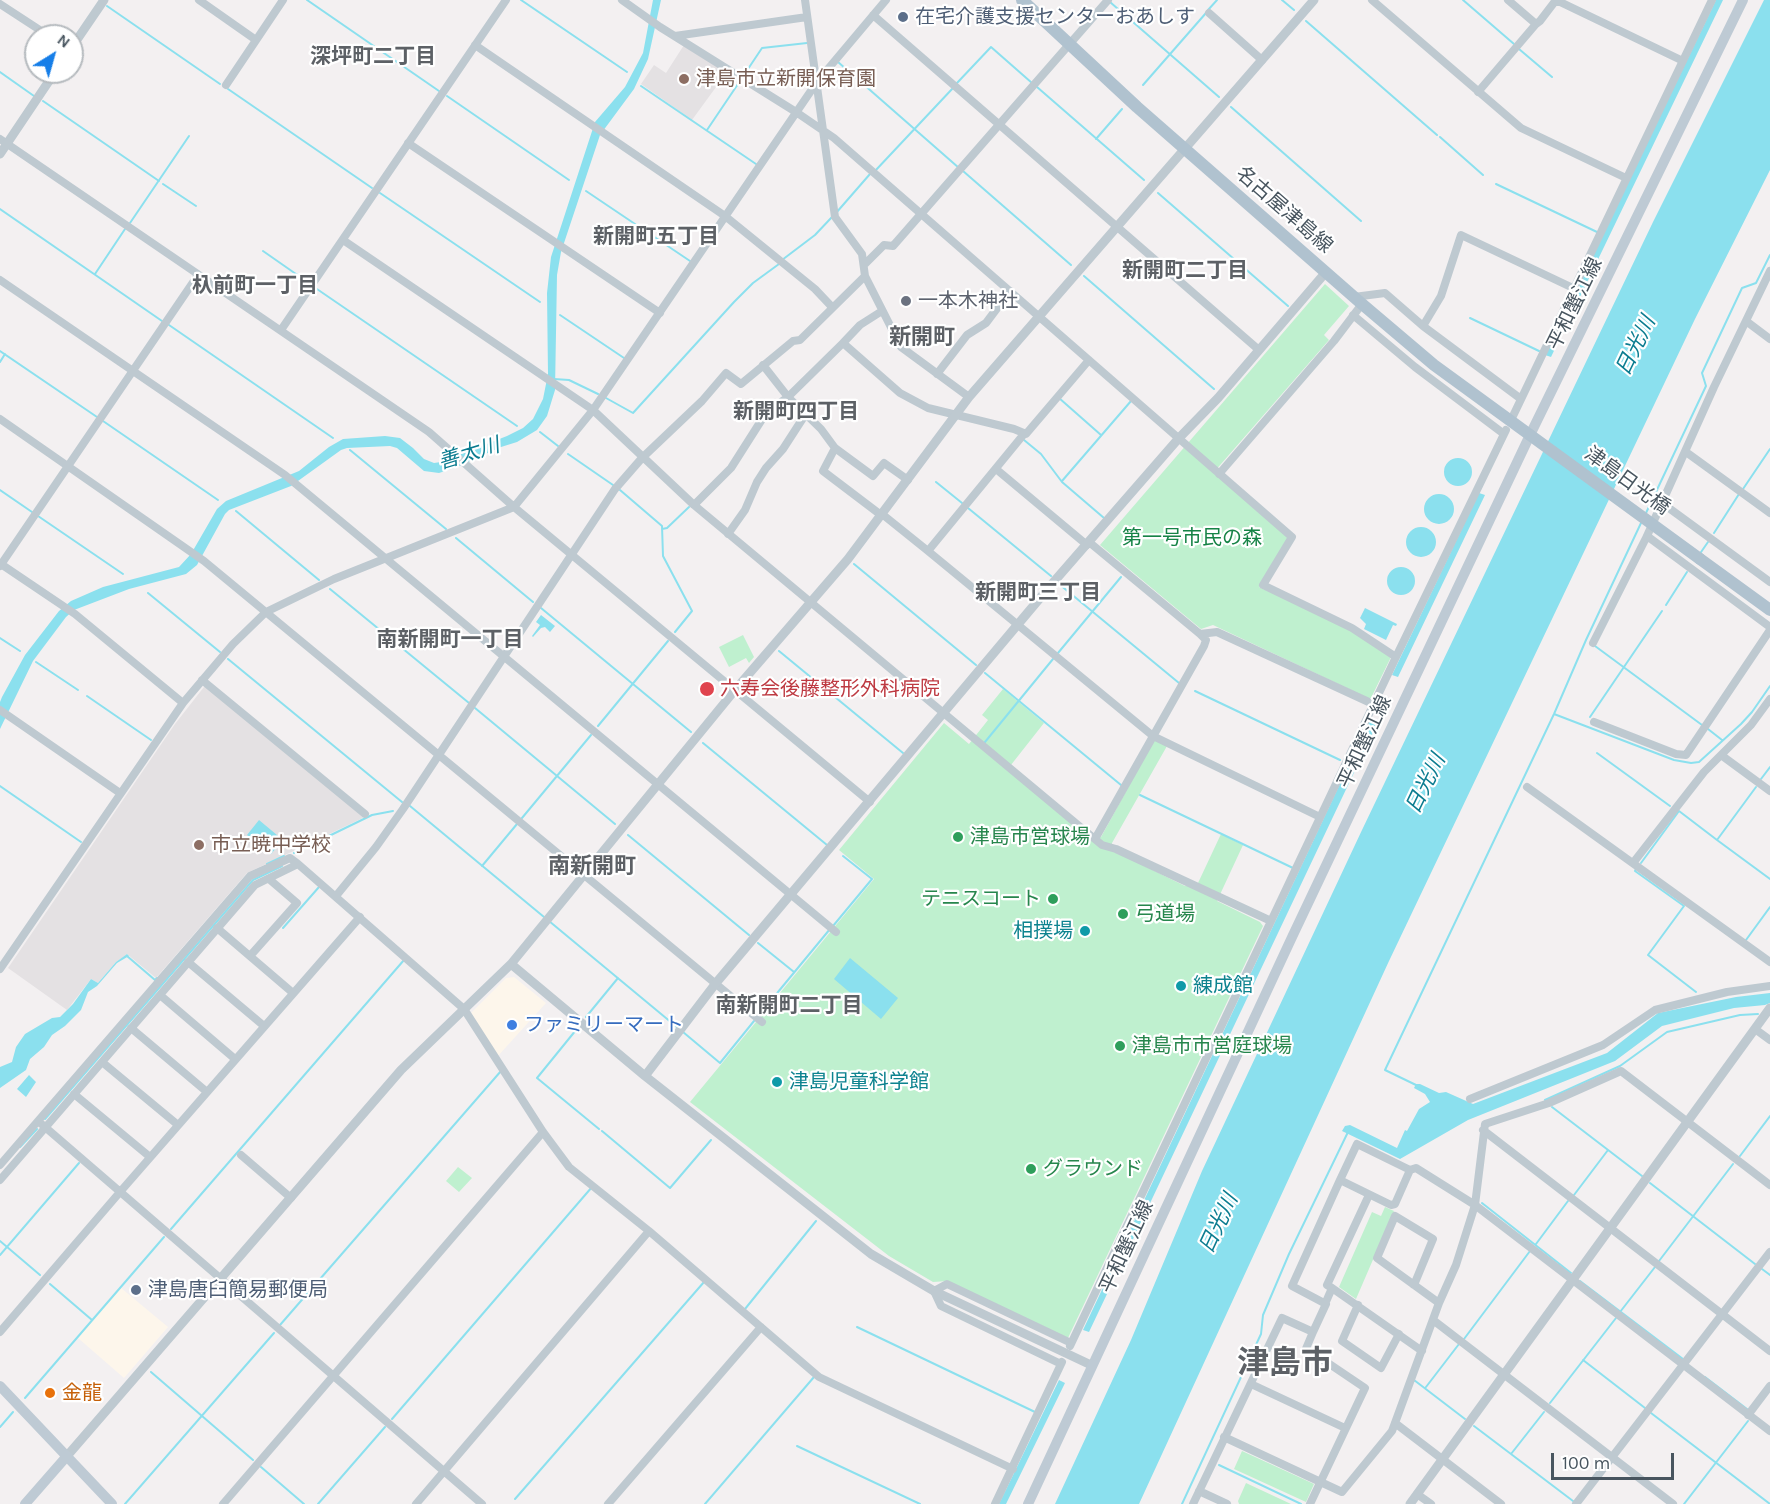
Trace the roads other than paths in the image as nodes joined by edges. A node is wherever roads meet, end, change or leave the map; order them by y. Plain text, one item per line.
1 (104, 0) edge
2 (199, 0) edge
3 (283, 0) edge
4 (506, 0) edge
5 (622, 0) edge
6 (805, 0) edge
7 (886, 0) edge
8 (1022, 0) edge
9 (1108, 0) edge
10 (1314, 0) edge
11 (1372, 0) edge
12 (1508, 0) edge
13 (1712, 0) edge
14 (1743, 0) edge
15 (1556, 1) edge
16 (0, 4) edge
17 (1209, 13) dead end
18 (873, 15) junction
19 (807, 18) junction
20 (30, 24) edge
21 (1536, 24) junction
22 (84, 29) edge
23 (675, 36) junction
24 (256, 40) junction
25 (1070, 44) junction
26 (475, 45) junction
27 (1262, 60) junction
28 (1683, 61) junction
29 (817, 82) junction
30 (46, 84) edge
31 (226, 85) dead end
32 (1478, 92) junction
33 (796, 112) junction
34 (1000, 125) junction
35 (823, 130) junction
36 (3, 141) edge
37 (408, 143) junction
38 (1185, 149) junction
39 (0, 154) edge
40 (1626, 178) junction
41 (922, 214) junction
42 (725, 216) junction
43 (1116, 227) junction
44 (343, 240) junction
45 (865, 264) junction
46 (1770, 271) edge
47 (1326, 272) junction
48 (198, 275) junction
49 (865, 276) junction
50 (0, 280) edge
51 (1573, 288) junction
52 (1010, 291) junction
53 (1358, 301) junction
54 (832, 307) junction
55 (882, 311) junction
56 (660, 313) junction
57 (1353, 315) junction
58 (1038, 316) junction
59 (1746, 321) junction
60 (1423, 326) junction
61 (280, 330) junction
62 (1770, 339) edge
63 (843, 343) junction
64 (1259, 350) junction
65 (1089, 360) junction
66 (764, 365) junction
67 (133, 371) junction
68 (937, 374) junction
69 (788, 397) junction
70 (969, 397) junction
71 (1521, 399) junction
72 (593, 410) junction
73 (805, 415) junction
74 (955, 415) junction
75 (1513, 416) dead end
76 (0, 419) edge
77 (1024, 434) junction
78 (1530, 435) junction
79 (1179, 438) junction
80 (835, 448) junction
81 (1686, 452) junction
82 (642, 458) junction
83 (68, 466) junction
84 (996, 470) junction
85 (1219, 474) junction
86 (908, 480) junction
87 (1662, 503) junction
88 (694, 505) junction
89 (514, 507) junction
90 (1770, 513) edge
91 (882, 515) junction
92 (728, 534) junction
93 (1647, 536) junction
94 (1088, 544) junction
95 (928, 552) junction
96 (572, 555) junction
97 (386, 558) junction
98 (1, 565) edge
99 (1770, 582) edge
100 (809, 602) junction
101 (1770, 610) edge
102 (266, 612) junction
103 (1018, 624) junction
104 (1770, 629) edge
105 (1200, 634) junction
106 (1593, 643) dead end
107 (504, 656) junction
108 (1396, 657) junction
109 (202, 680) junction
110 (735, 690) junction
111 (1770, 699) edge
112 (183, 703) junction
113 (1373, 704) junction
114 (0, 710) edge
115 (944, 713) junction
116 (1593, 722) dead end
117 (1153, 736) junction
118 (439, 754) junction
119 (1720, 755) junction
120 (658, 785) junction
121 (1527, 787) dead end
122 (1770, 791) edge
123 (120, 793) junction
124 (870, 802) junction
125 (365, 814) dead end
126 (1320, 817) junction
127 (1095, 839) junction
128 (1634, 863) junction
129 (298, 864) junction
130 (583, 875) junction
131 (269, 879) junction
132 (792, 895) junction
133 (336, 896) junction
134 (360, 917) junction
135 (1271, 921) junction
136 (217, 928) junction
137 (836, 932) dead end
138 (250, 956) junction
139 (188, 962) junction
140 (1770, 963) edge
141 (511, 964) junction
142 (0, 969) edge
143 (716, 984) junction
144 (1770, 986) edge
145 (293, 993) junction
146 (160, 995) junction
147 (464, 1009) junction
148 (1769, 1010) edge
149 (762, 1022) dead end
150 (264, 1026) junction
151 (131, 1028) junction
152 (1755, 1029) junction
153 (1770, 1040) edge
154 (235, 1059) junction
155 (102, 1062) junction
156 (645, 1076) junction
157 (207, 1092) junction
158 (74, 1094) junction
159 (1470, 1099) dead end
160 (1687, 1122) junction
161 (42, 1124) junction
162 (178, 1125) junction
163 (1483, 1130) junction
164 (543, 1132) junction
165 (241, 1155) dead end
166 (150, 1157) junction
167 (0, 1166) edge
168 (1410, 1170) junction
169 (0, 1180) edge
170 (1340, 1180) junction
171 (1770, 1185) edge
172 (120, 1192) junction
173 (1369, 1194) junction
174 (291, 1198) junction
175 (1475, 1205) junction
176 (1610, 1228) junction
177 (649, 1231) junction
178 (1770, 1252) edge
179 (221, 1278) junction
180 (1573, 1280) junction
181 (1414, 1285) junction
182 (1332, 1288) junction
183 (934, 1291) junction
184 (1325, 1304) junction
185 (1439, 1304) junction
186 (1358, 1305) junction
187 (1722, 1314) junction
188 (1433, 1320) junction
189 (761, 1327) junction
190 (0, 1332) edge
191 (1313, 1332) junction
192 (1399, 1334) junction
193 (1422, 1351) junction
194 (1770, 1351) edge
195 (1091, 1365) junction
196 (1683, 1365) junction
197 (1505, 1375) junction
198 (333, 1376) junction
199 (1251, 1384) junction
200 (0, 1386) edge
201 (1770, 1386) edge
202 (1748, 1415) junction
203 (1395, 1423) junction
204 (1345, 1428) junction
205 (1770, 1431) edge
206 (1224, 1437) junction
207 (67, 1456) junction
208 (1612, 1457) junction
209 (1443, 1460) junction
210 (1012, 1469) junction
211 (444, 1471) junction
212 (1321, 1482) junction
213 (1199, 1491) junction
214 (1417, 1494) junction
215 (25, 1504) edge
216 (112, 1504) edge
217 (223, 1504) edge
218 (416, 1504) edge
219 (482, 1504) edge
220 (608, 1504) edge
221 (995, 1504) edge
222 (1028, 1504) edge
223 (1193, 1504) edge
224 (1227, 1504) edge
225 (1311, 1504) edge
226 (1410, 1504) edge
227 (1431, 1504) edge
228 (1501, 1504) edge
229 (1576, 1504) edge
230 (1673, 1504) edge

1 - 22 street
2 - 24 street
3 - 24 street
4 - 26 street
5 - 23 street
6 - 19 street
7 - 18 street
8 - 25 main road, 名古屋津島線
9 - 25 street
10 - 27 street
11 - 32 street
12 - 21 street
13 - 28 street
14 - 78 main road, 平和蟹江線
15 - 21 street
15 - 28 street
16 - 20 street
17 - 27 street
18 - 29 street
18 - 34 street
19 - 23 street
19 - 29 street
21 - 32 street
23 - 33 street
24 - 31 street
25 - 34 street
25 - 38 main road, 名古屋津島線
26 - 37 street
26 - 42 street
27 - 38 street
28 - 40 street
29 - 33 street
29 - 35 street
30 - 36 street
32 - 40 street
33 - 35 street
33 - 42 street
34 - 41 street
34 - 43 street
35 - 41 street
35 - 45 street
36 - 39 street
36 - 48 street
37 - 44 street
37 - 56 street
38 - 43 street
38 - 47 main road, 名古屋津島線
40 - 51 street
41 - 45 street
41 - 52 street
42 - 54 street
42 - 56 street
43 - 58 street
43 - 64 street
44 - 61 street
44 - 72 street
45 - 49 street
46 - 59 street
47 - 53 main road, 名古屋津島線
47 - 64 street
48 - 61 street
48 - 67 street
49 - 54 street
49 - 55 street
50 - 67 street
51 - 60 street
51 - 71 street
52 - 58 street
52 - 68 street
53 - 57 street
53 - 60 street
53 - 78 main road, 名古屋津島線
54 - 66 street
55 - 63 street
55 - 68 street
56 - 72 street
57 - 85 street
57 - 108 street
58 - 65 street
58 - 70 street
59 - 62 street
59 - 81 street
60 - 71 street
61 - 89 street
63 - 69 street
63 - 74 street
64 - 79 street
65 - 77 street
65 - 79 street
66 - 69 street
66 - 82 street
67 - 83 street
67 - 97 street
68 - 70 street
69 - 73 street
69 - 88 street
70 - 74 street
71 - 75 street
72 - 82 street
72 - 89 street
73 - 80 street
73 - 92 street
74 - 77 street
74 - 86 street
76 - 83 street
77 - 84 street
78 - 101 main road, 津島日光橋, bridge
78 - 195 main road, 平和蟹江線
79 - 85 street
79 - 94 street
80 - 86 street
80 - 91 street
81 - 87 street
81 - 90 street
82 - 88 street
82 - 96 street
83 - 98 street
83 - 102 street
84 - 94 street
84 - 95 street
85 - 108 street
86 - 91 street
87 - 93 street
87 - 99 street
88 - 92 street
89 - 96 street
89 - 97 street
91 - 95 street
91 - 100 street
92 - 100 street
93 - 104 street
93 - 106 street
94 - 103 street
94 - 105 street
95 - 103 street
96 - 107 street
96 - 110 street
97 - 102 street
97 - 107 street
98 - 112 street
100 - 110 street
100 - 115 street
102 - 109 street
102 - 118 street
103 - 115 street
103 - 117 street
104 - 116 street
105 - 113 street
105 - 117 street
107 - 118 street
107 - 120 street
108 - 113 street
109 - 112 street
109 - 125 street
110 - 120 street
110 - 124 street
111 - 119 street
112 - 123 street
113 - 126 street
114 - 123 street
115 - 124 street
115 - 127 street
117 - 126 street
117 - 127 street
118 - 130 street
118 - 133 street
119 - 122 street
119 - 128 street
120 - 130 street
120 - 132 street
121 - 128 street
123 - 142 street
124 - 132 street
126 - 135 street
127 - 135 street
128 - 140 street
129 - 131 street
129 - 133 street
129 - 161 street
130 - 141 street
130 - 143 street
131 - 136 street
131 - 138 street
132 - 137 street
132 - 143 street
133 - 134 street
134 - 145 street
134 - 147 street
135 - 183 street
136 - 138 street
136 - 139 street
138 - 145 street
139 - 146 street
139 - 150 street
141 - 147 street
141 - 156 street
143 - 149 street
143 - 156 street
144 - 159 street
145 - 150 street
146 - 151 street
146 - 154 street
147 - 164 street
147 - 174 street
148 - 152 street
150 - 154 street
151 - 155 street
151 - 157 street
152 - 153 street
152 - 160 street
154 - 157 street
155 - 158 street
155 - 162 street
156 - 183 street
157 - 162 street
158 - 161 street
158 - 166 street
160 - 163 street
160 - 171 street
160 - 176 street
161 - 167 street
161 - 169 street
161 - 172 street
162 - 166 street
163 - 175 street
163 - 176 street
164 - 177 street
164 - 198 street
165 - 174 street
166 - 172 street
168 - 170 street
168 - 173 street
168 - 175 street
170 - 173 street
170 - 184 street
172 - 179 street
172 - 190 street
173 - 182 street
174 - 179 street
175 - 180 street
175 - 185 street
176 - 180 street
176 - 187 street
177 - 189 street
177 - 211 street
178 - 187 street
179 - 198 street
179 - 207 street
180 - 196 street
180 - 197 street
181 - 181 street
181 - 185 street
182 - 184 street
182 - 186 street
183 - 195 street
183 - 210 street
184 - 191 street
185 - 188 street
186 - 192 street
186 - 192 street
187 - 194 street
187 - 196 street
188 - 193 street
188 - 197 street
189 - 210 street
189 - 220 street
191 - 199 street
191 - 204 street
192 - 193 street
193 - 203 street
195 - 222 main road, 平和蟹江線
196 - 202 street
196 - 208 street
197 - 208 street
197 - 209 street
198 - 211 street
198 - 217 street
199 - 204 street
199 - 206 street
200 - 207 main road
201 - 202 street
202 - 205 street
203 - 209 street
203 - 212 street
204 - 212 street
206 - 212 street
206 - 213 street
207 - 215 main road
207 - 216 main road
208 - 229 street
208 - 230 street
209 - 214 street
209 - 228 street
210 - 221 street
211 - 218 street
211 - 219 street
212 - 225 street
213 - 223 street
213 - 224 street
214 - 226 street
214 - 227 street

